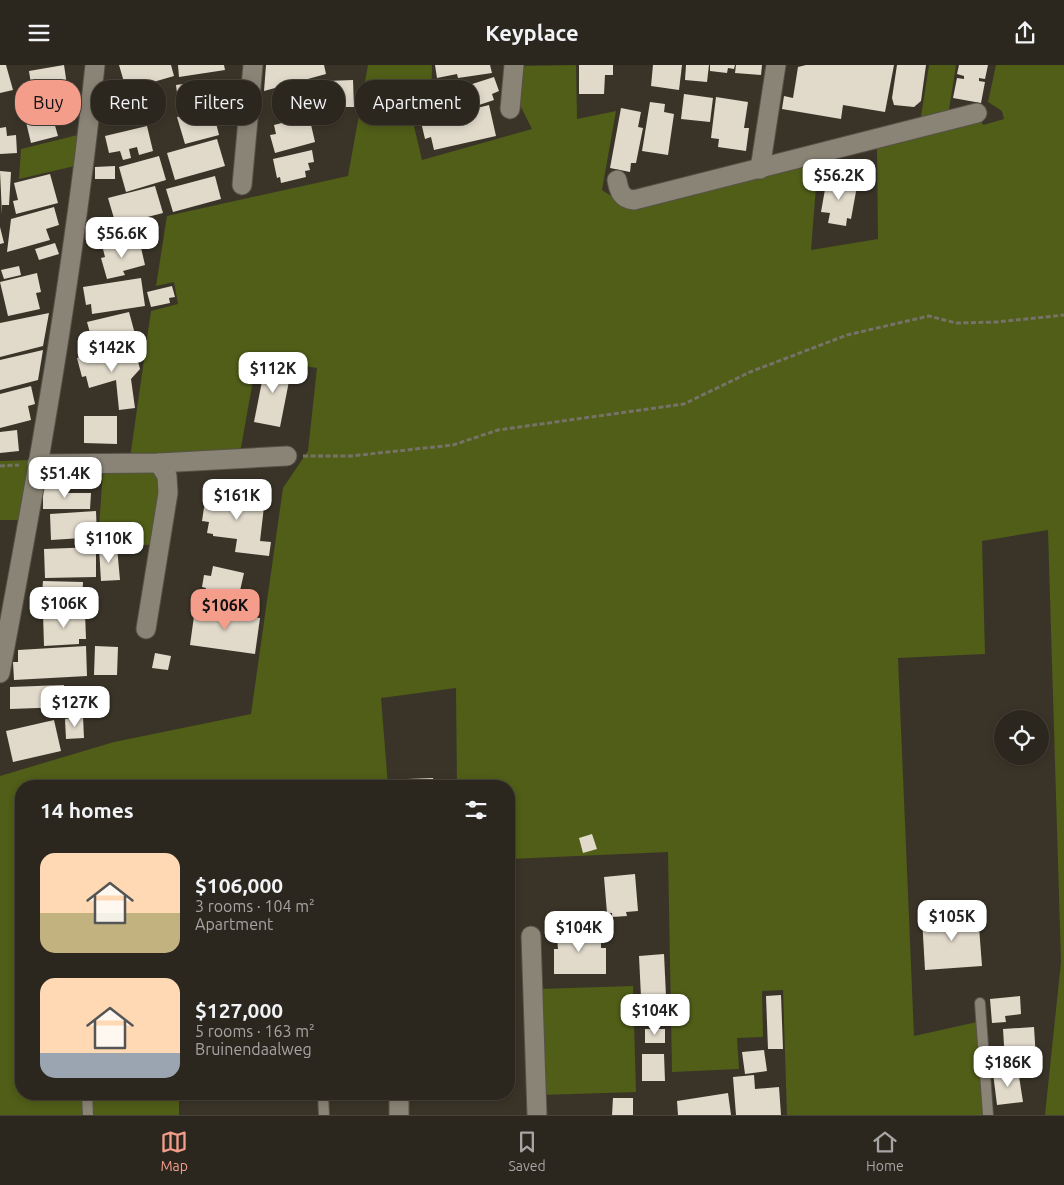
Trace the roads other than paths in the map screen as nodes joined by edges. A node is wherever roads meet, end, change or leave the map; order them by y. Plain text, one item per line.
1 (95, 65) edge
2 (253, 65) edge
3 (514, 65) edge
4 (776, 65) edge
5 (510, 109) dead end
6 (977, 113) dead end
7 (760, 169) junction
8 (617, 180) dead end
9 (242, 185) dead end
10 (288, 456) road end
11 (158, 463) junction
12 (37, 465) junction
13 (146, 629) dead end
14 (0, 673) edge
15 (531, 936) dead end
16 (980, 1003) dead end
17 (87, 1100) edge
18 (323, 1100) edge
19 (399, 1100) edge
20 (88, 1115) edge
21 (324, 1115) edge
22 (399, 1115) edge
23 (537, 1115) edge
24 (988, 1115) edge

1 - 12 street
2 - 9 street
3 - 5 street
4 - 7 street
6 - 7 street
7 - 8 street
10 - 11 street
11 - 12 street
11 - 13 street
12 - 14 street
15 - 23 street
16 - 24 lane
17 - 20 lane
18 - 21 lane
19 - 22 street

